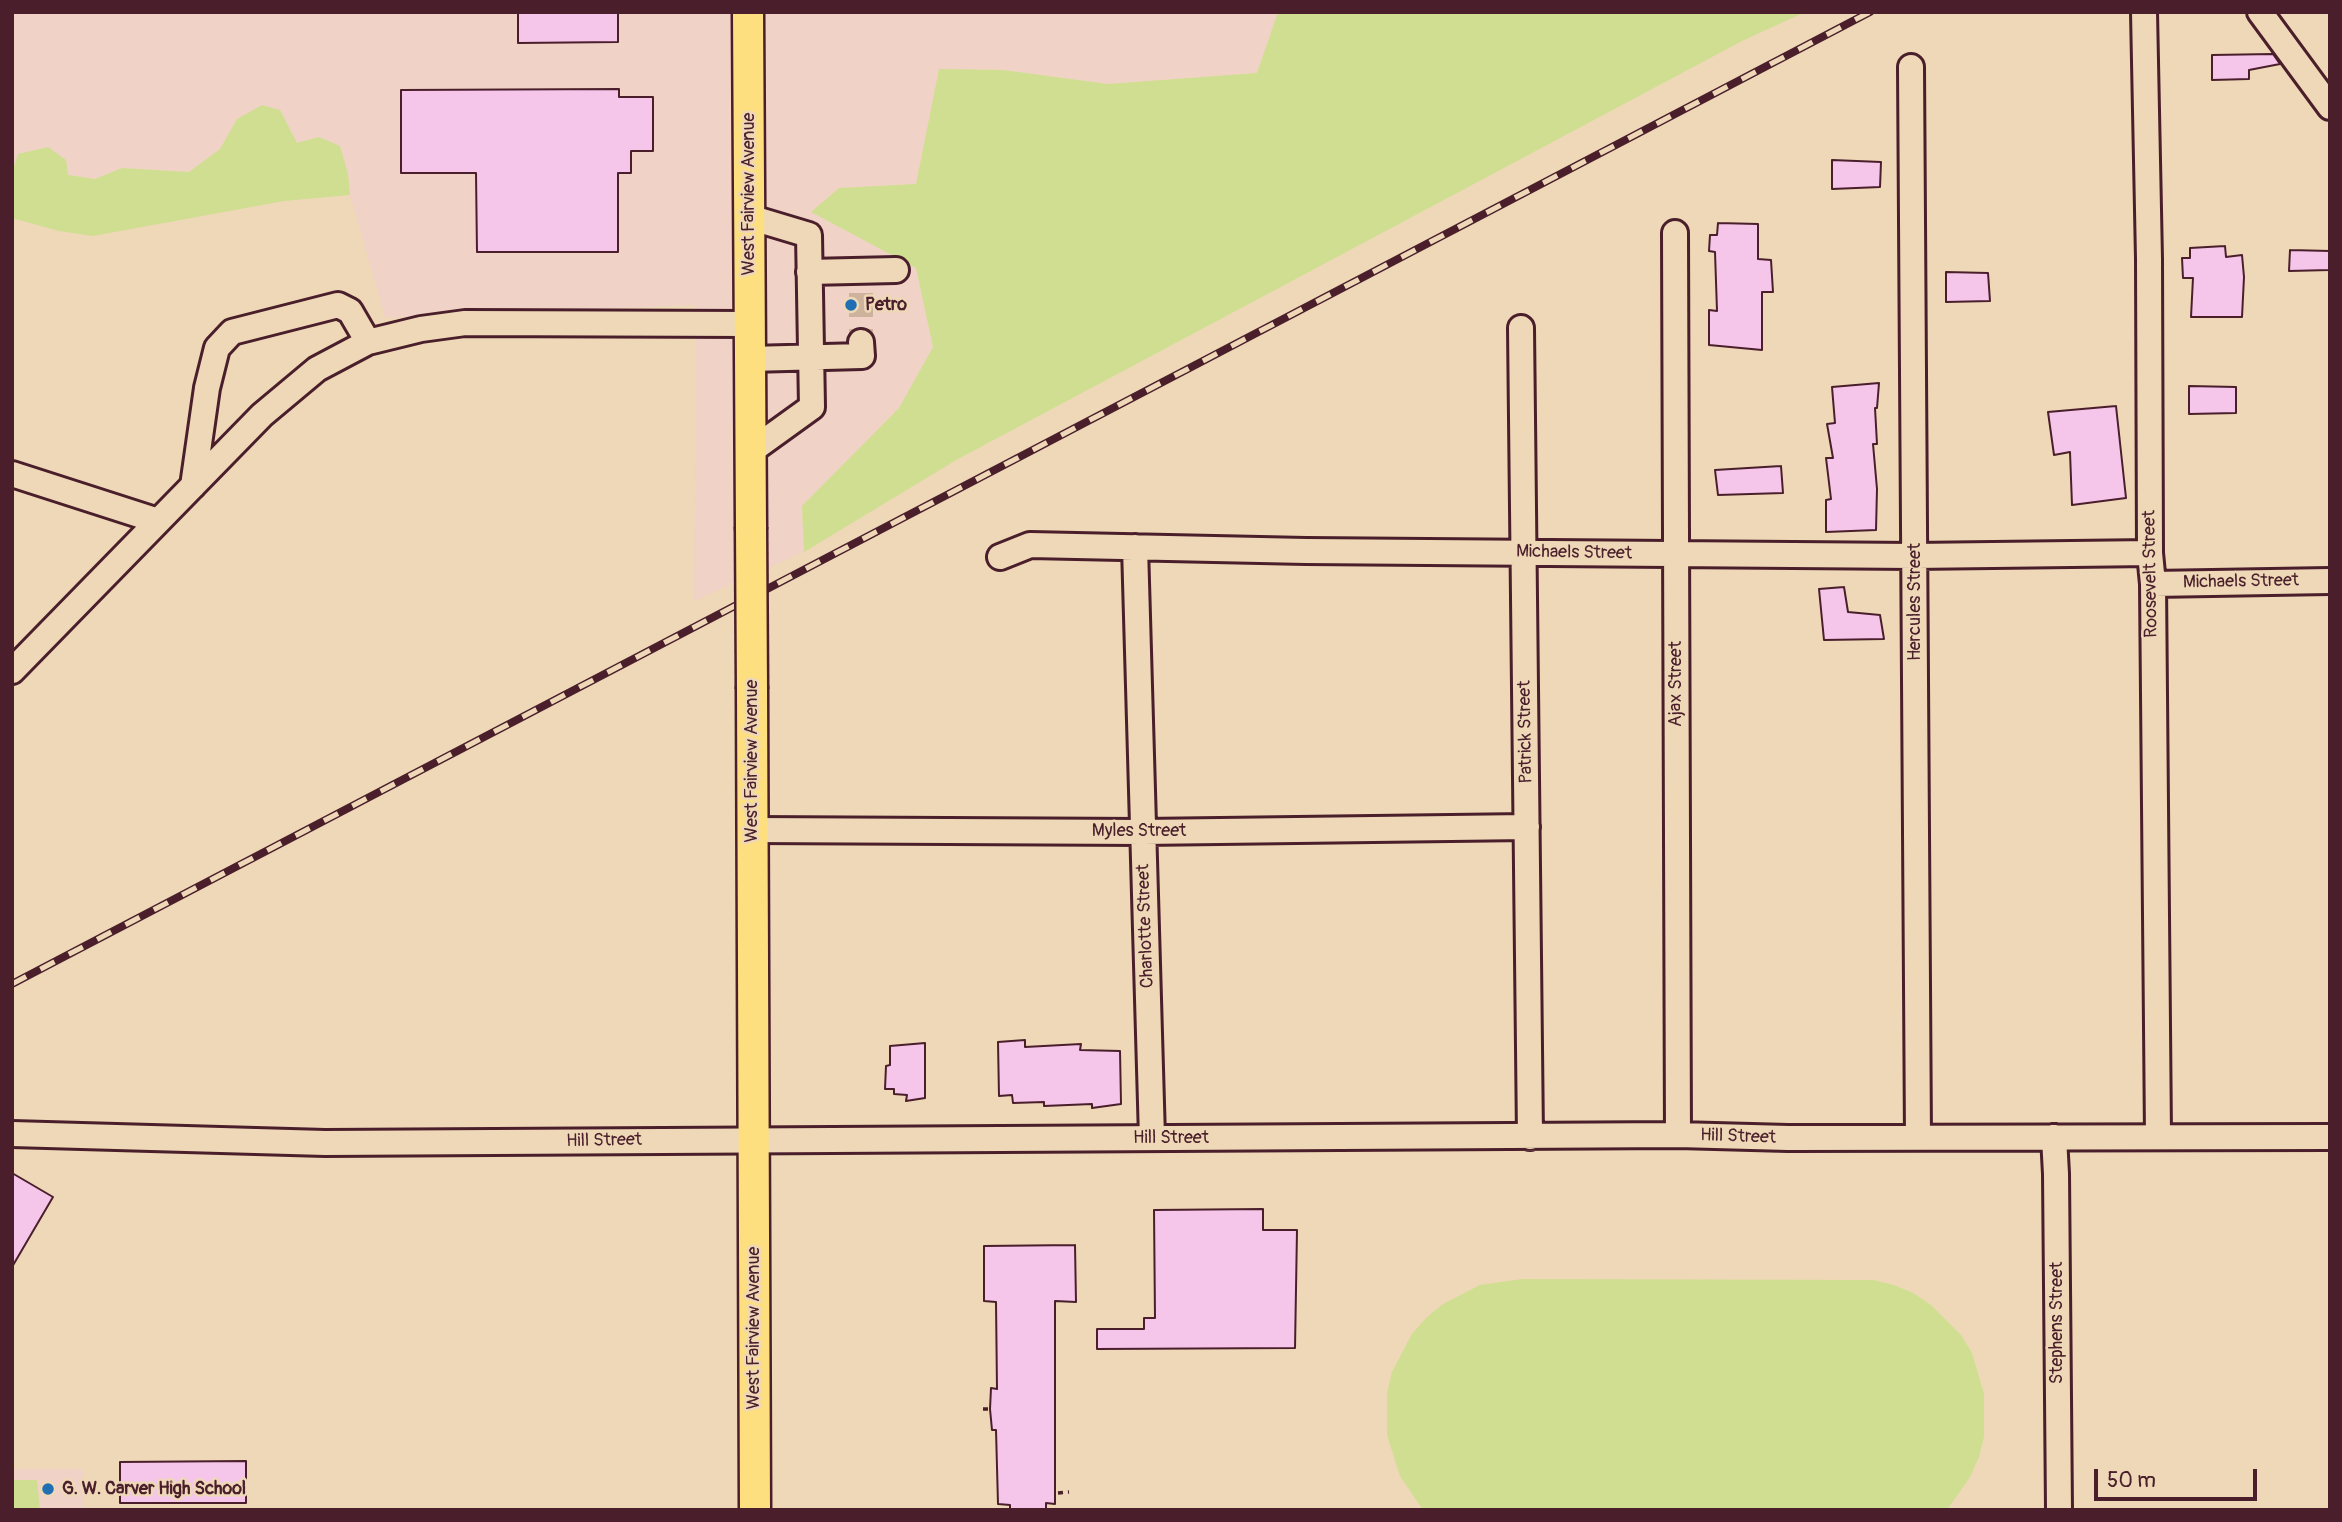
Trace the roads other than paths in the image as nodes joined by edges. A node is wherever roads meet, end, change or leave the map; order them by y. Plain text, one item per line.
1 (748, 12) edge
2 (2144, 12) edge
3 (2260, 12) edge
4 (1911, 67) dead end
5 (2330, 107) edge
6 (749, 216) junction
7 (1675, 233) dead end
8 (897, 270) dead end
9 (809, 272) junction
10 (750, 324) junction
11 (1521, 328) dead end
12 (368, 342) junction
13 (861, 342) dead end
14 (811, 357) junction
15 (750, 359) junction
16 (751, 451) junction
17 (12, 474) edge
18 (193, 486) junction
19 (158, 522) junction
20 (1135, 547) junction
21 (1524, 552) junction
22 (1676, 554) junction
23 (2150, 554) junction
24 (1914, 556) junction
25 (1000, 557) dead end
26 (2330, 581) edge
27 (2153, 584) junction
28 (12, 671) edge
29 (1527, 827) junction
30 (752, 830) junction
31 (1143, 832) junction
32 (12, 1134) edge
33 (1678, 1135) junction
34 (2158, 1136) junction
35 (1530, 1137) junction
36 (1918, 1137) junction
37 (2054, 1137) junction
38 (2330, 1137) edge
39 (1152, 1138) junction
40 (753, 1139) junction
41 (755, 1510) edge
42 (2059, 1510) edge

1 - 6 main road, West Fairview Avenue
2 - 23 street, Roosevelt Street
3 - 5 street
4 - 24 street, Hercules Street
6 - 9 street
6 - 10 main road, West Fairview Avenue
7 - 22 street, Ajax Street
8 - 9 street
9 - 14 street
10 - 12 street
10 - 15 main road, West Fairview Avenue
11 - 21 street, Patrick Street
12 - 18 street
12 - 18 street
13 - 14 street
14 - 15 street
14 - 16 street
15 - 16 main road, West Fairview Avenue
16 - 30 main road, West Fairview Avenue, bridge
17 - 19 street
18 - 19 street
19 - 28 street
20 - 21 street, Michaels Street
20 - 25 street, Michaels Street
20 - 31 street, Charlotte Street
21 - 22 street, Michaels Street
21 - 29 street, Patrick Street
22 - 24 street, Michaels Street
22 - 33 street, Ajax Street
23 - 24 street, Michaels Street
23 - 27 street, Roosevelt Street
24 - 36 street, Hercules Street
26 - 27 street, Michaels Street
27 - 34 street, Roosevelt Street
29 - 31 street, Myles Street
29 - 35 street, Patrick Street
30 - 31 street, Myles Street
30 - 40 main road, West Fairview Avenue
31 - 39 street, Charlotte Street
32 - 40 street, Hill Street
33 - 35 street, Hill Street
33 - 36 street, Hill Street
34 - 37 street, Hill Street
34 - 38 street, Hill Street
35 - 39 street, Hill Street
36 - 37 street, Hill Street
37 - 42 street, Stephens Street
39 - 40 street, Hill Street
40 - 41 main road, West Fairview Avenue

